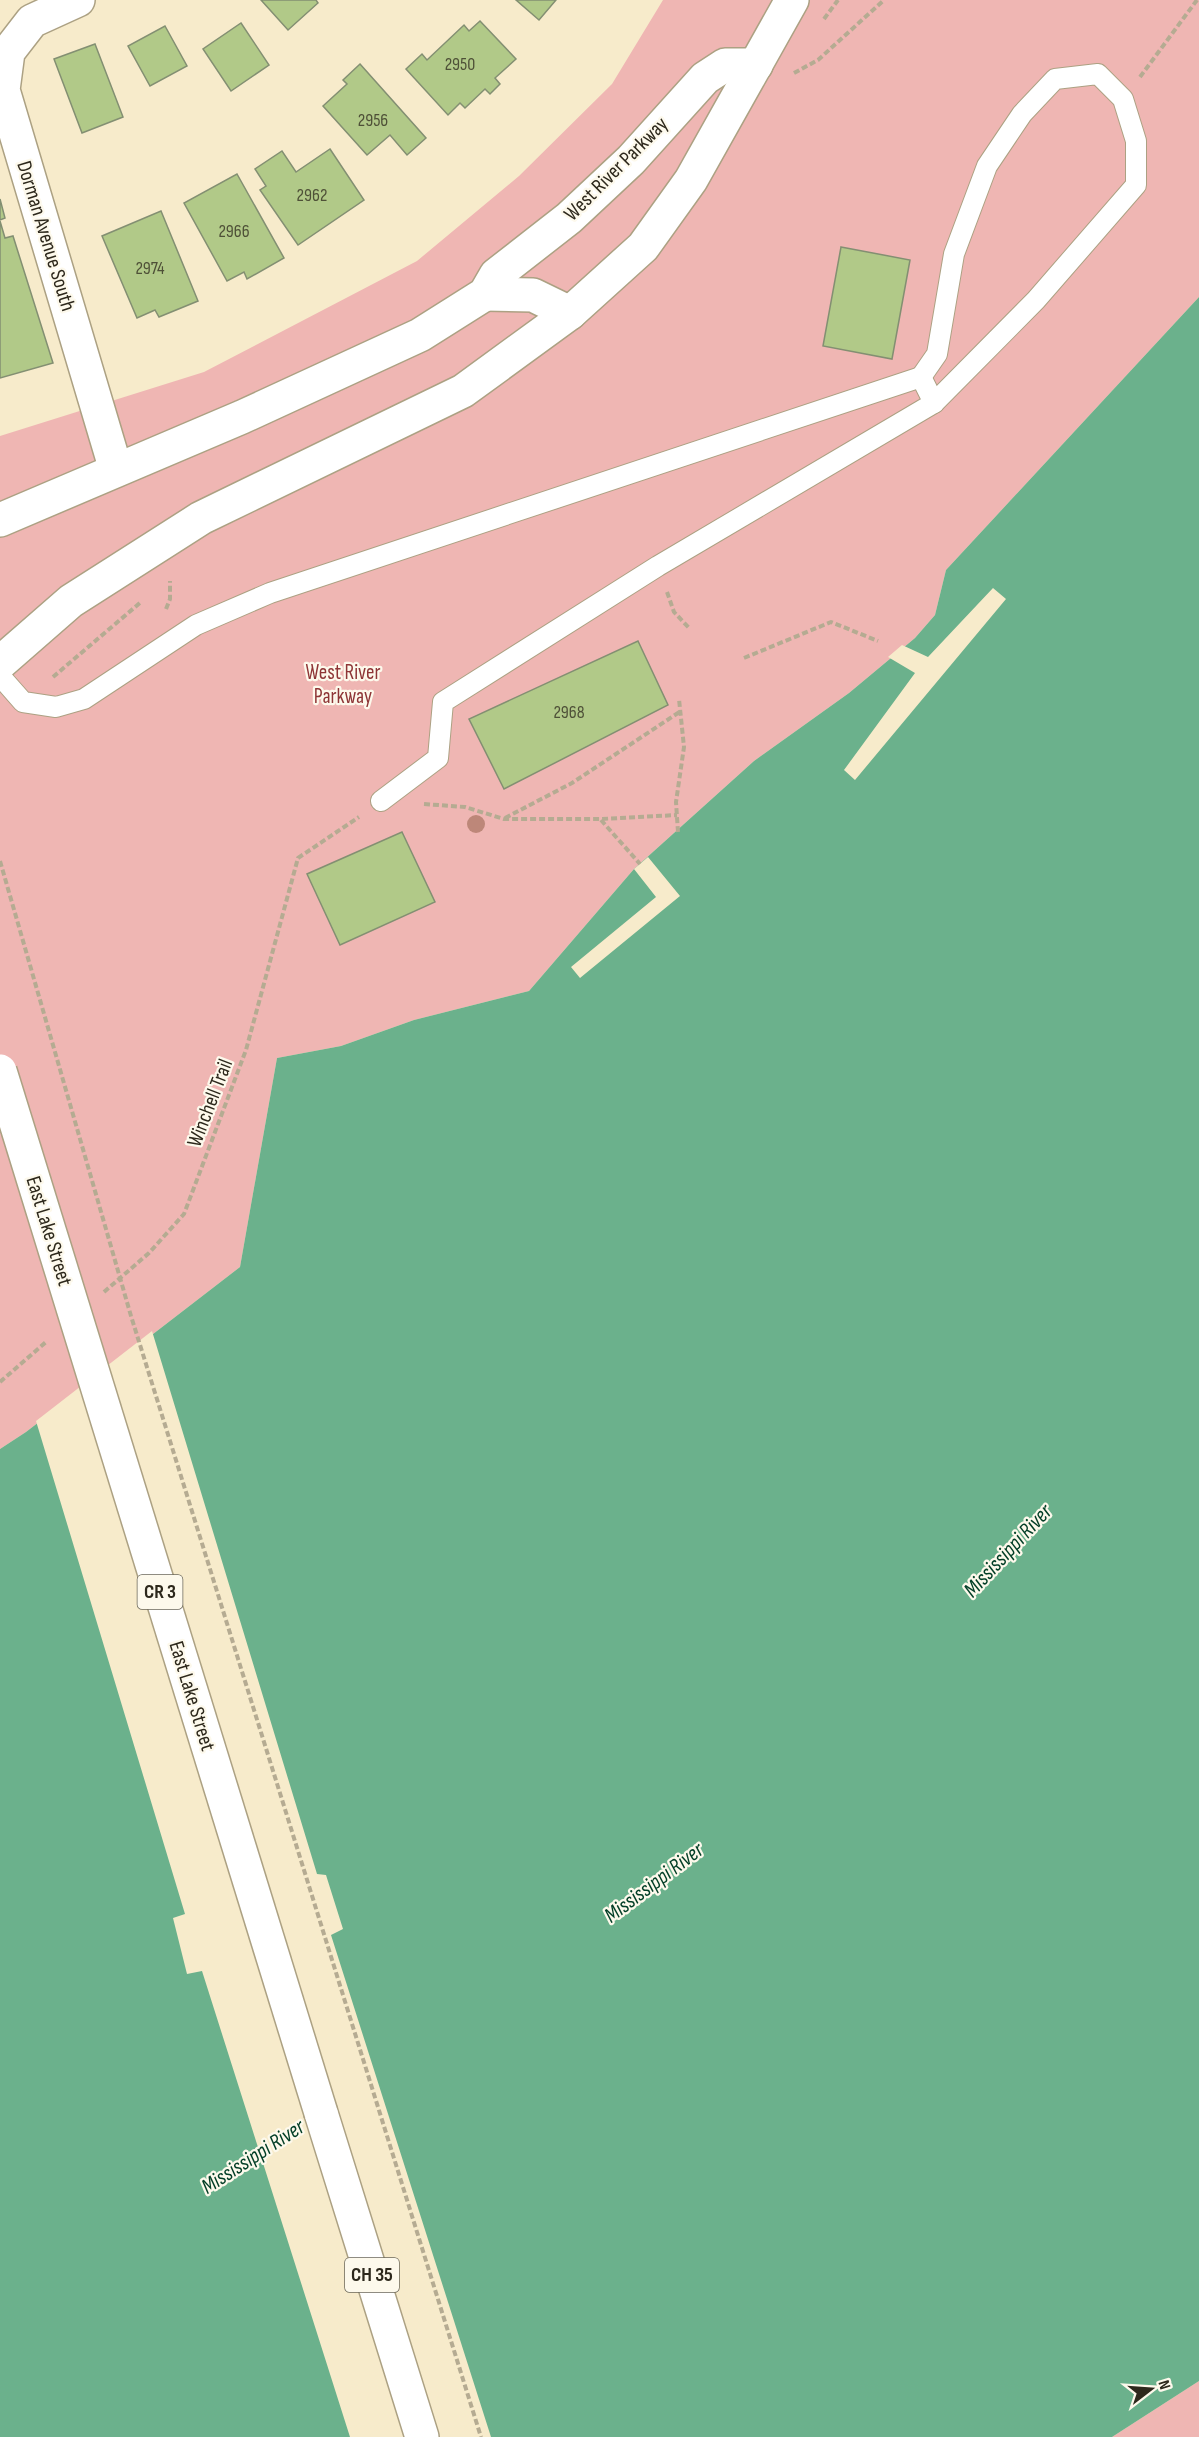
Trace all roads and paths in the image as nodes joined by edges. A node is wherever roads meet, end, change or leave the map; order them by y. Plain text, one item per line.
1 (78, 0) edge
2 (792, 0) edge
3 (884, 0) edge
4 (1197, 0) edge
5 (4, 47) edge
6 (770, 71) junction
7 (1123, 99) junction
8 (485, 294) junction
9 (570, 313) junction
10 (921, 376) junction
11 (934, 403) junction
12 (116, 470) junction
13 (0, 520) edge
14 (674, 612) dead end
15 (690, 629) dead end
16 (878, 641) dead end
17 (744, 658) dead end
18 (0, 663) edge
19 (0, 676) edge
20 (679, 699) dead end
21 (681, 711) junction
22 (381, 801) junction
23 (677, 815) junction
24 (504, 819) junction
25 (601, 819) junction
26 (678, 832) dead end
27 (0, 861) edge
28 (640, 864) dead end
29 (0, 1071) edge
30 (96, 1298) dead end
31 (52, 1336) dead end
32 (0, 1382) edge
33 (321, 2113) joint
34 (422, 2437) edge
35 (481, 2437) edge

1 - 5 street, Dorman Avenue South
2 - 6 street
3 - 6 path
4 - 7 path
5 - 12 street, Dorman Avenue South
6 - 8 street, West River Parkway
6 - 9 street
7 - 10 lane
7 - 11 lane
8 - 9 street
8 - 12 street, West River Parkway
9 - 18 street
10 - 11 lane
10 - 19 lane
11 - 22 lane
12 - 13 street, West River Parkway
14 - 15 path
16 - 17 path
20 - 21 path
21 - 23 path
21 - 24 path
22 - 24 path
22 - 30 path, Winchell Trail
23 - 25 path
23 - 26 path
24 - 25 path
25 - 28 path
27 - 35 path, bridge
29 - 33 street, East Lake Street / CR 3, bridge
31 - 32 path
33 - 34 street, CH 35

